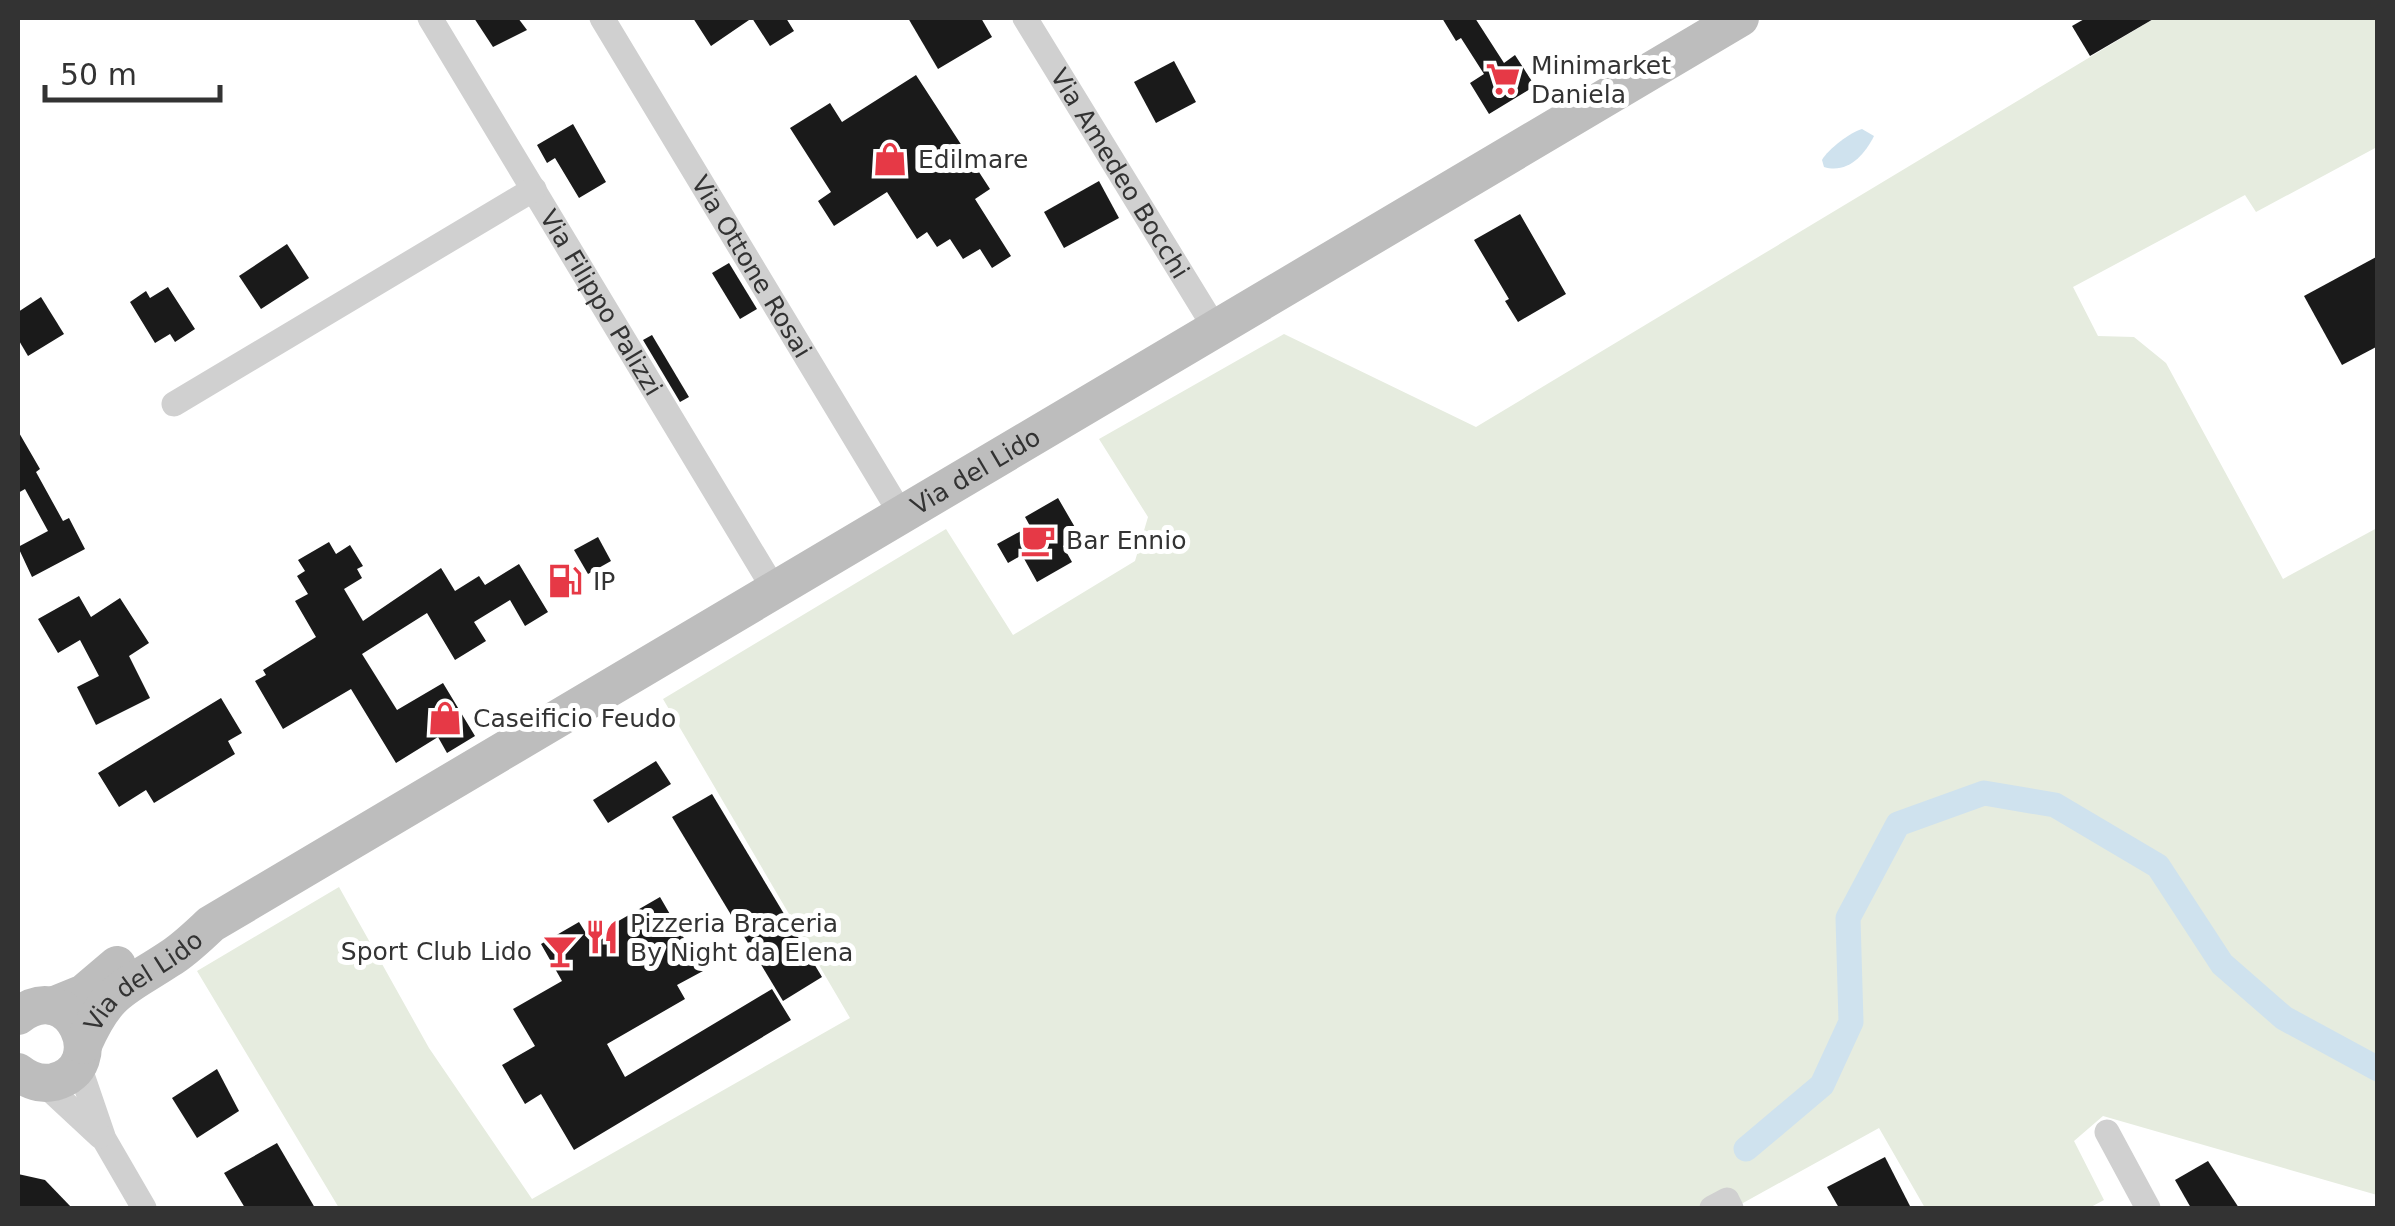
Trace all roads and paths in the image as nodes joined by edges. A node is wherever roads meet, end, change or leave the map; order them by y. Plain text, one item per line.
1 (430, 18) edge
2 (602, 18) edge
3 (1025, 18) edge
4 (1740, 18) edge
5 (534, 190) junction
6 (1215, 328) junction
7 (174, 404) dead end
8 (900, 514) junction
9 (774, 589) junction
10 (211, 924) junction
11 (35, 1011) edge
12 (81, 1054) junction
13 (30, 1077) edge
14 (2107, 1132) dead end
15 (104, 1139) junction
16 (144, 1208) edge
17 (1712, 1208) edge
18 (1731, 1208) edge
19 (2148, 1208) edge

1 - 5 street, Via Filippo Palizzi
2 - 8 street, Via Ottone Rosai
3 - 6 street, Via Amedeo Bocchi
4 - 6 main road, Via del Lido
5 - 7 street
5 - 9 street, Via Filippo Palizzi
6 - 8 main road, Via del Lido
8 - 9 main road, Via del Lido
9 - 10 main road, Via del Lido
10 - 11 main road, Via del Lido
10 - 12 main road, Via del Lido
11 - 12 main road
12 - 13 main road
12 - 15 street
13 - 15 street
14 - 19 street
15 - 16 street
17 - 18 street

